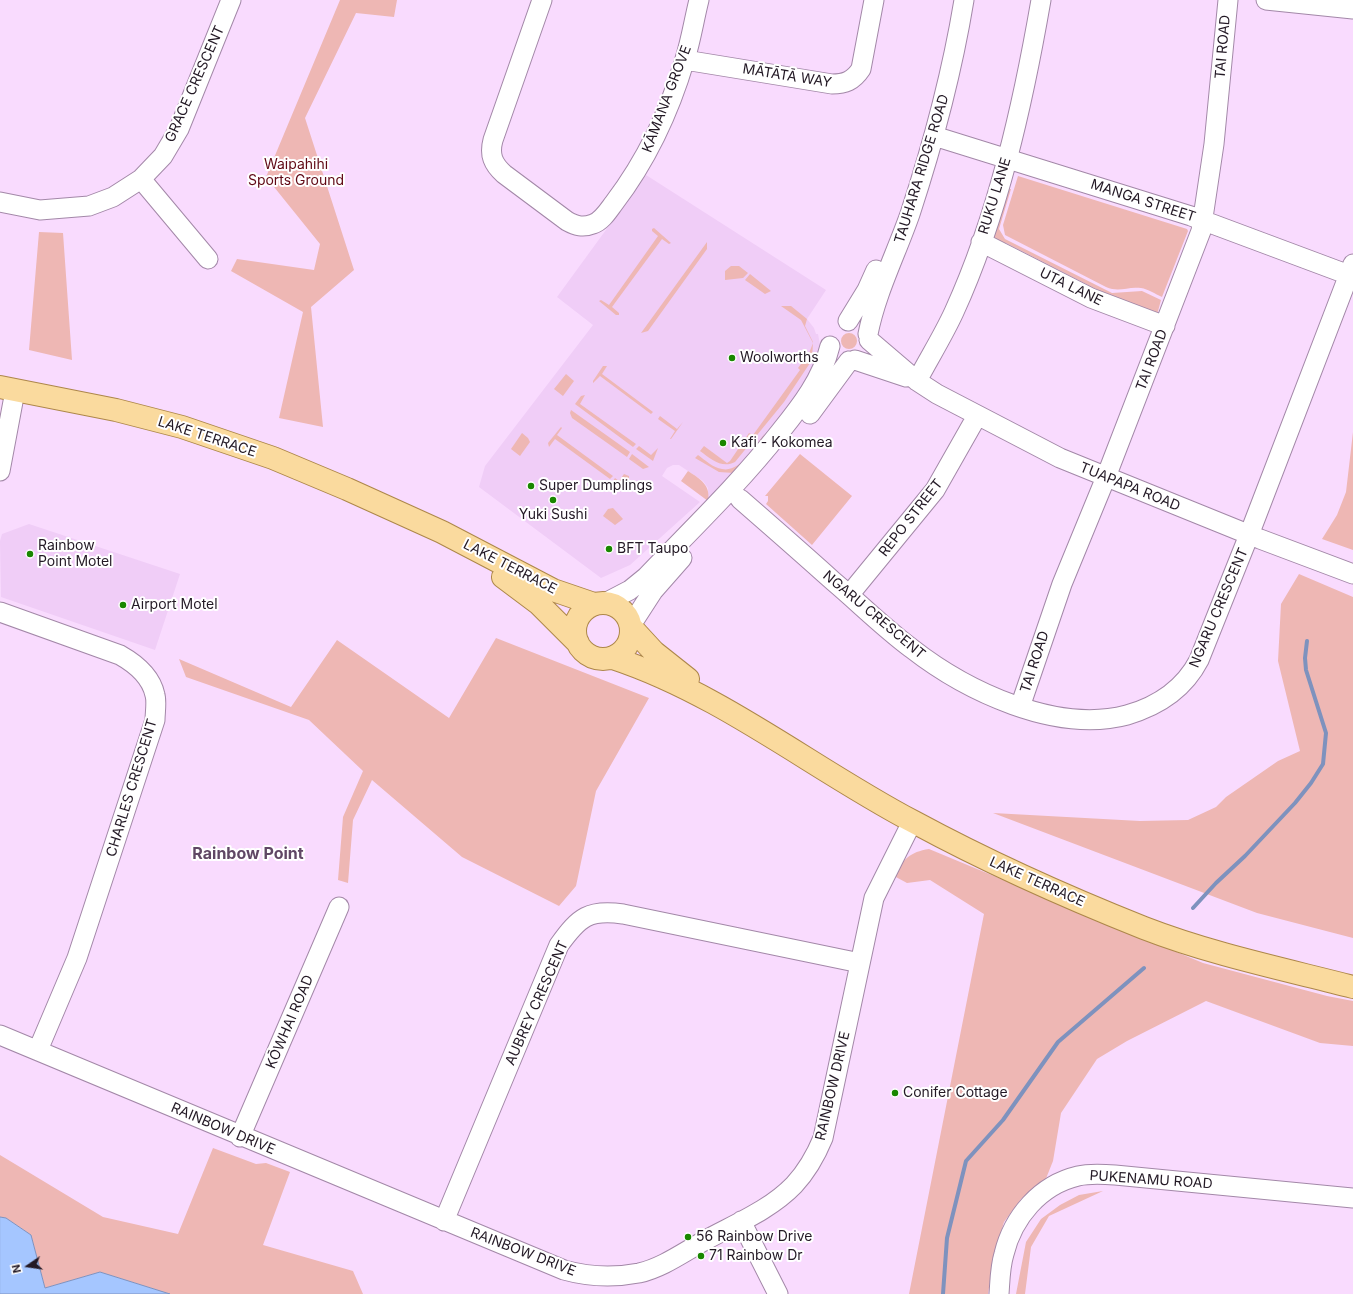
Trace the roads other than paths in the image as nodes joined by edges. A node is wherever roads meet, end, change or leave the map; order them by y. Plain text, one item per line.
1 (231, 0) edge
2 (542, 0) edge
3 (699, 0) edge
4 (874, 0) edge
5 (953, 0) edge
6 (964, 0) edge
7 (1041, 0) edge
8 (1228, 0) edge
9 (1266, 0) edge
10 (1353, 9) edge
11 (685, 60) junction
12 (934, 136) junction
13 (1006, 158) junction
14 (140, 179) junction
15 (0, 202) edge
16 (1203, 220) junction
17 (981, 242) junction
18 (208, 259) dead end
19 (1351, 269) edge
20 (848, 321) junction
21 (1165, 326) junction
22 (868, 337) junction
23 (830, 346) junction
24 (852, 360) junction
25 (917, 381) junction
26 (8, 389) edge
27 (977, 416) junction
28 (0, 471) edge
29 (1106, 478) junction
30 (740, 499) junction
31 (406, 516) junction
32 (1249, 535) junction
33 (1353, 574) edge
34 (849, 595) junction
35 (600, 604) junction
36 (0, 612) edge
37 (631, 626) junction
38 (578, 643) junction
39 (612, 658) junction
40 (1020, 707) junction
41 (745, 722) junction
42 (912, 822) junction
43 (339, 907) dead end
44 (860, 963) junction
45 (1353, 987) edge
46 (0, 1035) edge
47 (38, 1050) junction
48 (240, 1137) junction
49 (1353, 1198) edge
50 (444, 1221) junction
51 (741, 1221) junction
52 (778, 1294) edge
53 (999, 1294) edge

1 - 14 street, GRACE CRESCENT
2 - 11 street, KĀMANA GROVE
3 - 11 street, KĀMANA GROVE
4 - 11 street, MĀTĀTĀ WAY
5 - 20 street, TAUHARA RIDGE ROAD
6 - 12 street, TAUHARA RIDGE ROAD
7 - 13 street, RUKU LANE
8 - 16 street, TAI ROAD
9 - 10 street
12 - 13 street, MANGA STREET
12 - 22 street, TAUHARA RIDGE ROAD
13 - 16 street, MANGA STREET
13 - 17 street, RUKU LANE
14 - 15 street, GRACE CRESCENT
14 - 18 street
16 - 19 street, MANGA STREET
16 - 21 street, TAI ROAD
17 - 21 street, UTA LANE
17 - 25 street, RUKU LANE
19 - 32 street, NGARU CRESCENT
20 - 22 street
20 - 23 street, TAUHARA RIDGE ROAD
21 - 29 street, TAI ROAD
22 - 24 street, TAUHARA RIDGE ROAD
22 - 25 street, TUAPAPA ROAD
23 - 24 street
23 - 35 street, TAUHARA RIDGE ROAD
24 - 25 street, TUAPAPA ROAD
24 - 30 street, TAUHARA RIDGE ROAD
25 - 27 street, TUAPAPA ROAD
26 - 28 street
26 - 31 main road, LAKE TERRACE
27 - 29 street, TUAPAPA ROAD
27 - 34 street, REPO STREET
29 - 32 street, TUAPAPA ROAD
29 - 40 street, TAI ROAD
30 - 34 street, NGARU CRESCENT
30 - 37 street, TAUHARA RIDGE ROAD
31 - 35 main road, LAKE TERRACE
31 - 38 main road, LAKE TERRACE
32 - 33 street, TUAPAPA ROAD
32 - 40 street, NGARU CRESCENT
34 - 40 street, NGARU CRESCENT
35 - 37 main road
35 - 38 main road
36 - 47 street, CHARLES CRESCENT
37 - 39 main road
37 - 41 main road, LAKE TERRACE
38 - 39 main road
39 - 41 main road, LAKE TERRACE
41 - 42 main road, LAKE TERRACE
42 - 44 street, RAINBOW DRIVE
42 - 45 main road, LAKE TERRACE
43 - 48 street, KŌWHAI ROAD
44 - 50 street, AUBREY CRESCENT
44 - 51 street, RAINBOW DRIVE
46 - 47 street, RAINBOW DRIVE
47 - 48 street, RAINBOW DRIVE
48 - 50 street, RAINBOW DRIVE
49 - 53 street, PUKENAMU ROAD
50 - 51 street, RAINBOW DRIVE
51 - 52 street

